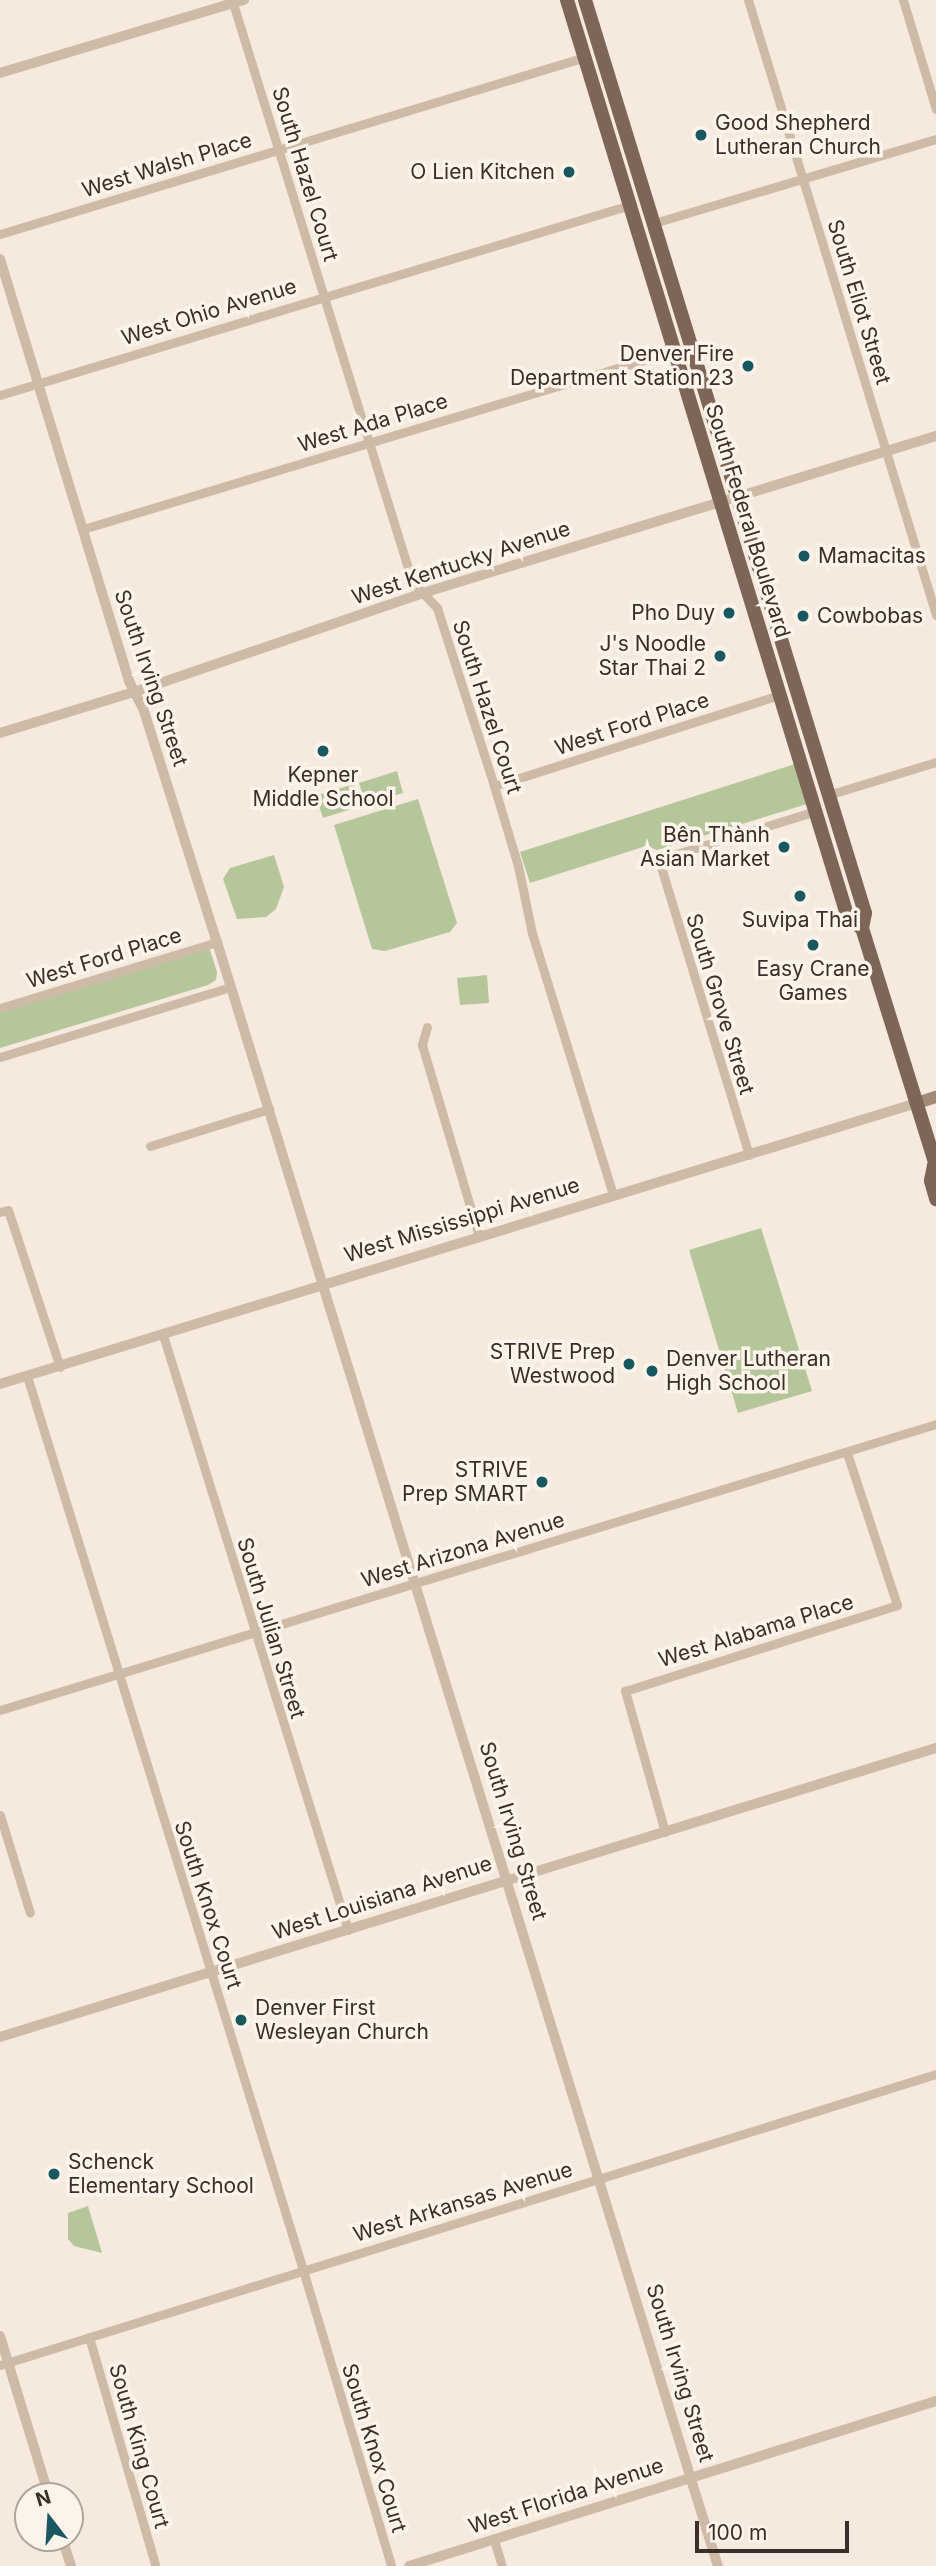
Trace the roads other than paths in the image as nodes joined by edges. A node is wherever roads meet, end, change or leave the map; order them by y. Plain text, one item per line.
1 (567, 0) edge
2 (585, 0) edge
3 (748, 0) edge
4 (902, 0) edge
5 (237, 1) edge
6 (585, 57) junction
7 (0, 74) edge
8 (936, 109) edge
9 (936, 139) edge
10 (280, 149) junction
11 (803, 179) junction
12 (630, 205) junction
13 (654, 223) junction
14 (0, 234) edge
15 (0, 259) edge
16 (325, 295) junction
17 (674, 351) junction
18 (37, 382) junction
19 (0, 395) edge
20 (936, 436) edge
21 (370, 442) junction
22 (886, 452) junction
23 (738, 497) junction
24 (721, 502) junction
25 (83, 529) junction
26 (423, 593) junction
27 (936, 615) edge
28 (134, 692) junction
29 (780, 695) junction
30 (0, 733) edge
31 (936, 762) edge
32 (494, 786) junction
33 (828, 795) junction
34 (816, 811) junction
35 (862, 928) junction
36 (217, 942) junction
37 (232, 987) junction
38 (0, 1008) edge
39 (427, 1027) dead end
40 (0, 1057) edge
41 (936, 1097) edge
42 (917, 1103) junction
43 (269, 1109) junction
44 (150, 1146) dead end
45 (749, 1155) junction
46 (935, 1165) edge
47 (612, 1194) junction
48 (936, 1199) edge
49 (4, 1211) edge
50 (479, 1236) junction
51 (323, 1283) junction
52 (163, 1335) junction
53 (60, 1367) junction
54 (27, 1376) junction
55 (0, 1384) edge
56 (936, 1424) edge
57 (847, 1453) junction
58 (416, 1581) junction
59 (254, 1632) junction
60 (117, 1674) junction
61 (0, 1710) edge
62 (936, 1748) edge
63 (0, 1815) edge
64 (665, 1832) junction
65 (508, 1878) junction
66 (30, 1913) dead end
67 (348, 1930) junction
68 (211, 1971) junction
69 (0, 2037) edge
70 (936, 2074) edge
71 (600, 2178) junction
72 (303, 2270) junction
73 (0, 2336) edge
74 (89, 2337) junction
75 (4, 2364) edge
76 (936, 2401) edge
77 (691, 2476) junction
78 (44, 2482) edge
79 (494, 2540) junction
80 (155, 2564) dead end
81 (391, 2566) edge
82 (409, 2566) edge
83 (502, 2566) edge
84 (718, 2566) edge

1 - 6 main road, South Federal Boulevard
2 - 13 main road, South Federal Boulevard
3 - 11 street, South Eliot Street
4 - 8 street
5 - 7 street
5 - 10 street, South Hazel Court
6 - 10 street, West Walsh Place
6 - 12 main road, South Federal Boulevard
9 - 11 street
10 - 14 street, West Walsh Place
10 - 16 street, South Hazel Court
11 - 13 street
11 - 22 street, South Eliot Street
12 - 16 street, West Ohio Avenue
12 - 17 main road, South Federal Boulevard
13 - 23 main road, South Federal Boulevard
15 - 18 street, South Irving Street
16 - 18 street, West Ohio Avenue
16 - 21 street, South Hazel Court
17 - 21 street, West Ada Place
17 - 24 main road, South Federal Boulevard
18 - 19 street, West Ohio Avenue
18 - 25 street, South Irving Street
20 - 22 street, West Kentucky Avenue
21 - 25 street, West Ada Place
21 - 26 street, South Hazel Court
22 - 23 street, West Kentucky Avenue
22 - 27 street, South Eliot Street
23 - 24 street, West Kentucky Avenue
23 - 33 main road, South Federal Boulevard
24 - 26 street, West Kentucky Avenue
24 - 29 main road, South Federal Boulevard
25 - 28 street, South Irving Street
26 - 28 street, West Kentucky Avenue
26 - 32 street, South Hazel Court
28 - 30 street, West Kentucky Avenue
28 - 36 street, South Irving Street
29 - 32 street, West Ford Place
29 - 34 main road, South Federal Boulevard
31 - 33 street
32 - 47 street, South Hazel Court
33 - 35 main road, South Federal Boulevard
34 - 35 main road, South Federal Boulevard
34 - 45 street, South Grove Street
35 - 42 main road, South Federal Boulevard
36 - 37 street, South Irving Street
36 - 38 street, West Ford Place
37 - 40 street
37 - 43 street, South Irving Street
39 - 50 street
41 - 42 main road, West Mississippi Avenue
42 - 45 street, West Mississippi Avenue
42 - 46 main road, South Federal Boulevard
43 - 44 street
43 - 51 street, South Irving Street
45 - 47 street, West Mississippi Avenue
46 - 48 main road, South Federal Boulevard
47 - 50 street, West Mississippi Avenue
49 - 53 street
50 - 51 street, West Mississippi Avenue
51 - 52 street, West Mississippi Avenue
51 - 58 street, South Irving Street
52 - 53 street, West Mississippi Avenue
52 - 59 street, South Julian Street
53 - 54 street, West Mississippi Avenue
54 - 55 street, West Mississippi Avenue
54 - 60 street, South Knox Court
56 - 57 street, West Arizona Avenue
57 - 58 street, West Arizona Avenue
57 - 64 street, West Alabama Place
58 - 59 street, West Arizona Avenue
58 - 65 street, South Irving Street
59 - 60 street, West Arizona Avenue
59 - 67 street, South Julian Street
60 - 61 street, West Arizona Avenue
60 - 68 street, South Knox Court
62 - 64 street, West Louisiana Avenue
63 - 66 street
64 - 65 street, West Louisiana Avenue
65 - 67 street, West Louisiana Avenue
65 - 71 street, South Irving Street
67 - 68 street, West Louisiana Avenue
68 - 69 street, West Louisiana Avenue
68 - 72 street, South Knox Court
70 - 71 street, West Arkansas Avenue
71 - 72 street, West Arkansas Avenue
71 - 77 street, South Irving Street
72 - 74 street, West Arkansas Avenue
72 - 81 street, South Knox Court
73 - 75 street
74 - 75 street, West Arkansas Avenue
74 - 80 street, South King Court
75 - 78 street
76 - 77 street, West Florida Avenue
77 - 79 street, West Florida Avenue
77 - 84 street, South Irving Street
79 - 82 street, West Florida Avenue
79 - 83 street

